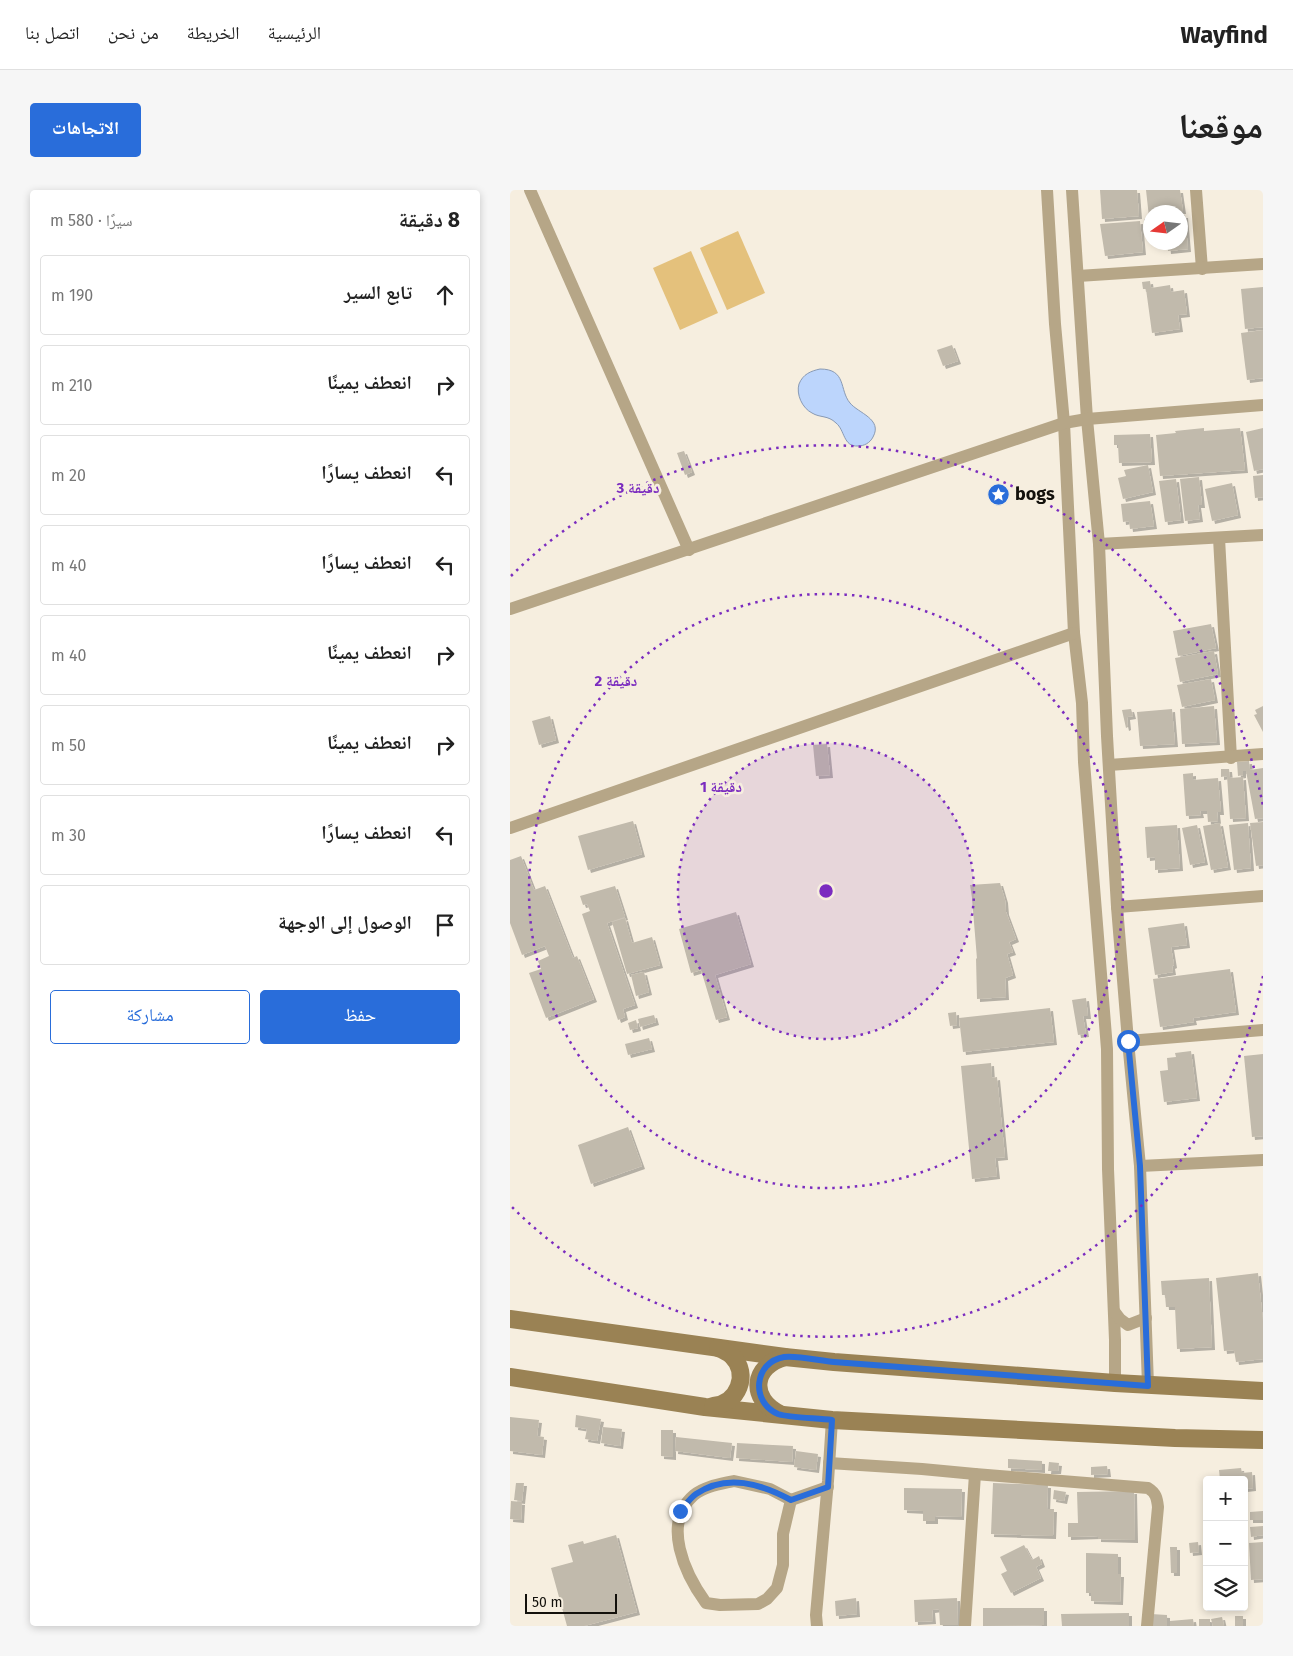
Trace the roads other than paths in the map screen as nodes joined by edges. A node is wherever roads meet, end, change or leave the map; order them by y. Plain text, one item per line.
1 (530, 190) edge
2 (1048, 190) edge
3 (1072, 190) edge
4 (1196, 190) edge
5 (1263, 264) edge
6 (1202, 269) junction
7 (1078, 276) junction
8 (1263, 405) edge
9 (1087, 419) junction
10 (1064, 423) junction
11 (1263, 535) edge
12 (1220, 538) junction
13 (1099, 544) junction
14 (689, 550) junction
15 (510, 609) edge
16 (1074, 633) junction
17 (1263, 754) edge
18 (1231, 758) junction
19 (1109, 765) junction
20 (510, 828) edge
21 (1263, 896) edge
22 (1117, 907) junction
23 (1263, 1030) edge
24 (1128, 1041) junction
25 (1263, 1160) edge
26 (1140, 1166) junction
27 (1114, 1310) junction
28 (1146, 1318) junction
29 (510, 1319) edge
30 (716, 1347) junction
31 (785, 1357) junction
32 (510, 1377) edge
33 (1115, 1383) junction
34 (1148, 1386) junction
35 (1263, 1391) edge
36 (706, 1407) junction
37 (780, 1414) junction
38 (832, 1420) junction
39 (1263, 1440) edge
40 (829, 1463) junction
41 (975, 1474) junction
42 (828, 1487) junction
43 (791, 1500) junction
44 (817, 1626) edge
45 (965, 1626) edge
46 (1147, 1626) edge

1 - 14 street
2 - 10 street
3 - 7 street
4 - 6 street
5 - 6 street
6 - 7 street
7 - 9 street
8 - 9 street
9 - 10 street
9 - 13 street
10 - 14 street
10 - 16 street
11 - 12 street
12 - 13 street
12 - 18 street
13 - 19 street
14 - 15 street
16 - 20 street
16 - 27 street
17 - 18 street
18 - 19 street
19 - 22 street
21 - 22 street
22 - 24 street
23 - 24 street
24 - 26 street
25 - 26 street
26 - 28 street
27 - 28 street
27 - 33 street
28 - 34 street
29 - 30 street
30 - 31 street
30 - 36 street
31 - 33 street
31 - 37 street
32 - 36 street
33 - 34 street
34 - 35 street
36 - 37 street
37 - 38 street
38 - 39 street
38 - 40 street
40 - 41 street
40 - 42 street
41 - 45 street
41 - 46 street
42 - 43 street
42 - 44 street
43 - 43 street

